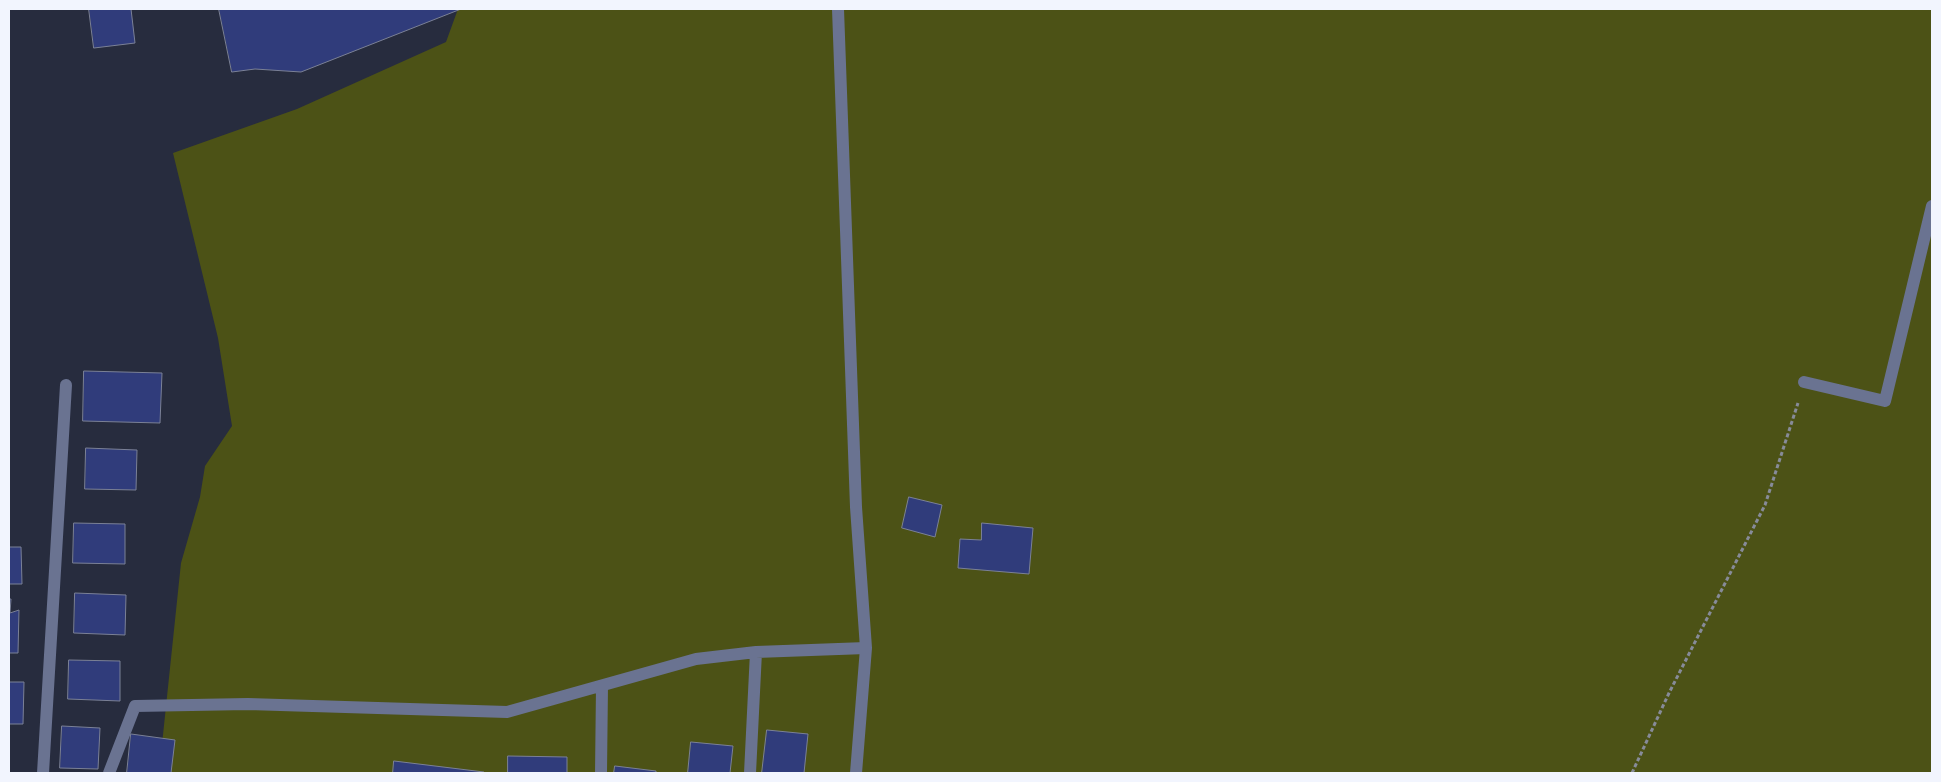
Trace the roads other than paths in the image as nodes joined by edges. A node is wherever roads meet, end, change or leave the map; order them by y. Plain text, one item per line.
1 (838, 9) edge
2 (1932, 206) edge
3 (1804, 382) road end
4 (66, 385) dead end
5 (866, 648) junction
6 (756, 652) junction
7 (602, 686) junction
8 (43, 773) edge
9 (109, 773) edge
10 (600, 773) edge
11 (750, 773) edge
12 (856, 773) edge

1 - 5 street
2 - 3 street
4 - 8 street
5 - 6 street
5 - 12 street
6 - 7 street
6 - 11 street
7 - 9 street
7 - 10 street

